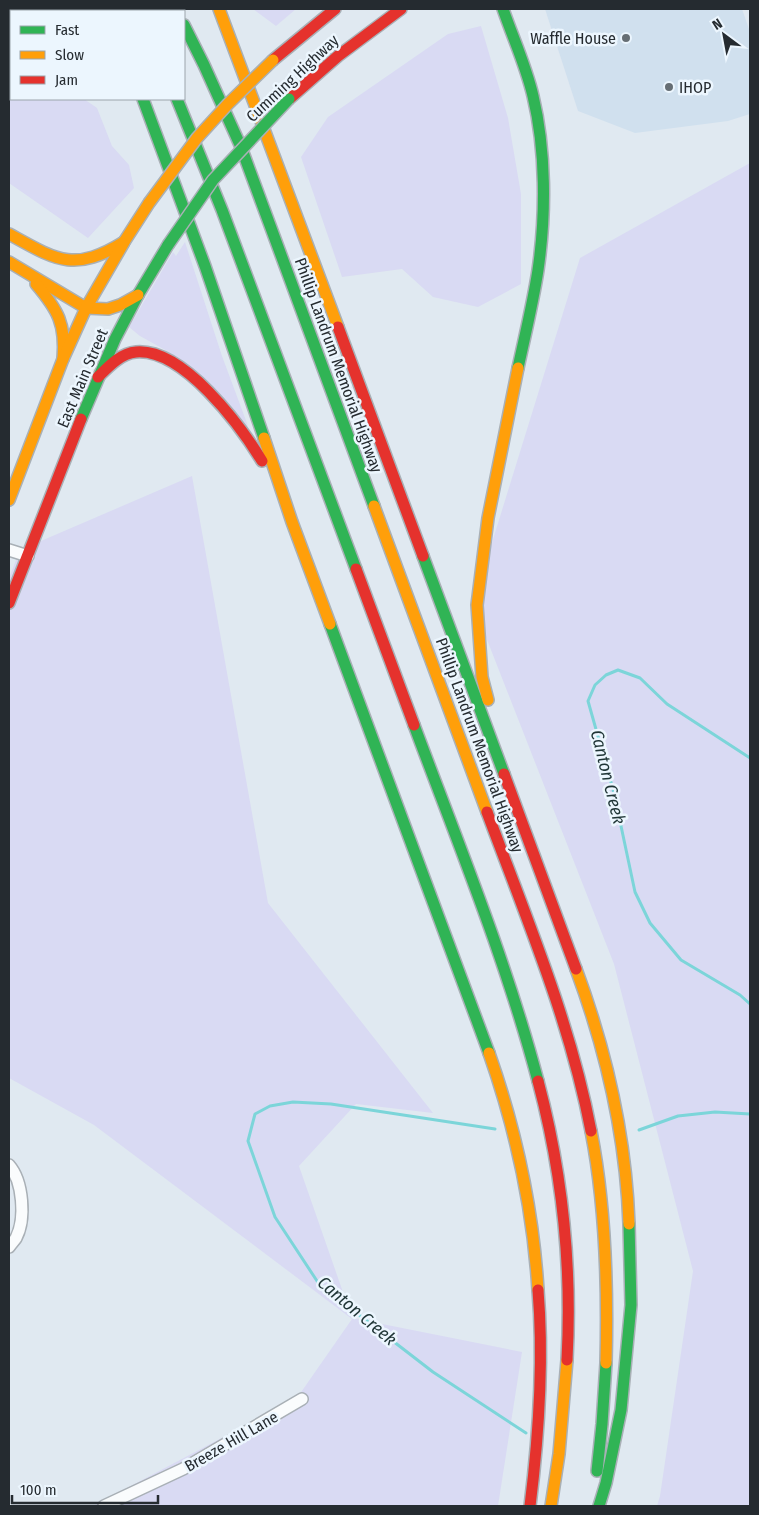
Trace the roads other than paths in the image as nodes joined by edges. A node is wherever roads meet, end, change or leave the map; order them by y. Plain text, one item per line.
1 (219, 9) edge
2 (335, 9) edge
3 (402, 9) edge
4 (503, 9) edge
5 (512, 9) edge
6 (185, 27) edge
7 (518, 47) junction
8 (143, 100) edge
9 (177, 100) edge
10 (197, 138) joint
11 (213, 180) joint
12 (9, 234) edge
13 (124, 242) junction
14 (9, 262) edge
15 (24, 271) junction
16 (138, 295) junction
17 (86, 308) junction
18 (63, 360) junction
19 (98, 377) junction
20 (9, 500) edge
21 (292, 522) junction
22 (9, 550) edge
23 (28, 556) junction
24 (9, 602) edge
25 (506, 778) junction
26 (9, 1165) edge
27 (9, 1247) edge
28 (302, 1399) dead end
29 (104, 1506) edge
30 (530, 1506) edge
31 (551, 1506) edge
32 (592, 1506) edge
33 (599, 1506) edge

1 - 25 main road
2 - 10 main road, Cumming Highway, bridge
3 - 11 main road, Cumming Highway, bridge
4 - 7 main road
5 - 7 main road
6 - 32 main road, Phillip Landrum Memorial Highway
7 - 25 main road
8 - 21 main road
9 - 31 main road
10 - 13 main road, East Main Street, bridge
11 - 16 main road, East Main Street, bridge
12 - 13 main road
13 - 17 main road, East Main Street
14 - 15 main road
15 - 17 main road
15 - 18 main road
16 - 17 main road
16 - 19 main road, East Main Street
17 - 18 main road, East Main Street
18 - 20 main road, East Main Street
19 - 21 main road
19 - 23 main road, East Main Street
21 - 30 main road
22 - 23 street
23 - 24 main road, East Main Street
25 - 33 main road
26 - 27 street
28 - 29 street, Breeze Hill Lane

